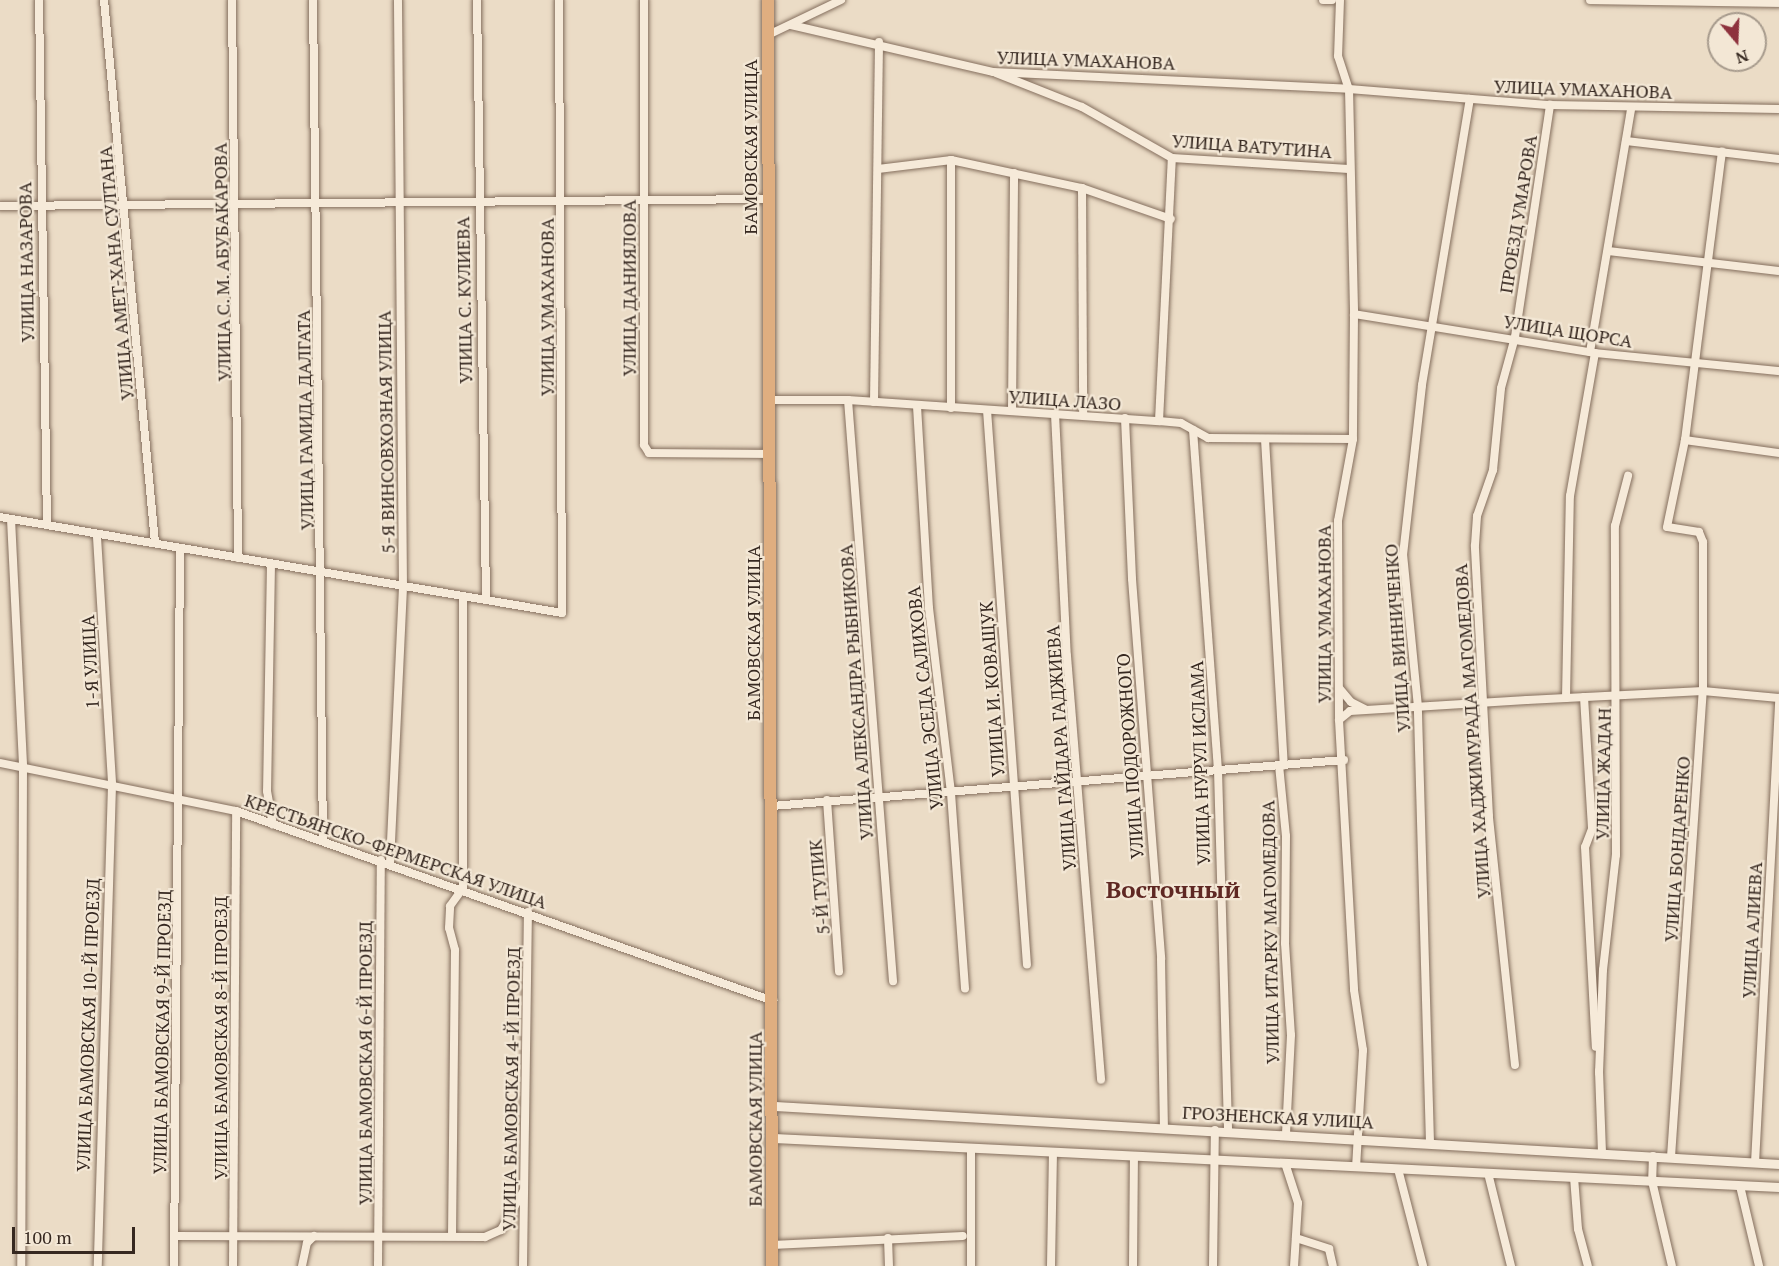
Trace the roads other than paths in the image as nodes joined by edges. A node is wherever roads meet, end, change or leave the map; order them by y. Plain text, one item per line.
1 (39, 0) edge
2 (104, 0) edge
3 (232, 0) edge
4 (313, 0) edge
5 (398, 0) edge
6 (477, 0) edge
7 (559, 0) edge
8 (644, 0) edge
9 (768, 0) edge
10 (841, 0) edge
11 (1323, 0) edge
12 (1332, 0) edge
13 (1340, 0) edge
14 (1590, 0) edge
15 (1779, 3) edge
16 (791, 25) junction
17 (768, 35) junction
18 (879, 42) junction
19 (993, 72) junction
20 (1349, 88) junction
21 (1470, 99) junction
22 (1550, 105) junction
23 (1631, 109) junction
24 (1779, 110) edge
25 (1626, 141) junction
26 (1722, 151) junction
27 (1172, 158) junction
28 (1779, 159) edge
29 (951, 160) junction
30 (878, 169) junction
31 (1349, 169) junction
32 (1014, 173) junction
33 (1082, 188) junction
34 (644, 199) junction
35 (767, 199) junction
36 (399, 200) junction
37 (477, 200) junction
38 (562, 200) junction
39 (235, 201) junction
40 (317, 201) junction
41 (125, 204) junction
42 (41, 205) junction
43 (0, 206) edge
44 (1171, 219) junction
45 (1608, 251) junction
46 (1709, 260) junction
47 (1779, 271) edge
48 (1353, 314) junction
49 (1432, 325) junction
50 (1515, 337) junction
51 (1592, 352) junction
52 (1696, 364) junction
53 (1779, 371) edge
54 (771, 400) junction
55 (848, 400) junction
56 (874, 402) junction
57 (917, 406) junction
58 (951, 408) junction
59 (987, 410) junction
60 (1012, 411) junction
61 (1055, 414) junction
62 (1083, 416) junction
63 (1125, 418) junction
64 (1159, 421) junction
65 (1193, 430) junction
66 (1265, 439) junction
67 (1353, 439) junction
68 (1685, 440) junction
69 (1779, 453) edge
70 (770, 454) junction
71 (1493, 470) joint
72 (1628, 476) dead end
73 (0, 517) edge
74 (11, 519) junction
75 (47, 524) junction
76 (97, 537) junction
77 (155, 543) junction
78 (180, 548) junction
79 (238, 558) junction
80 (271, 564) junction
81 (321, 573) junction
82 (403, 588) junction
83 (463, 599) junction
84 (486, 600) junction
85 (1339, 688) junction
86 (1703, 691) junction
87 (1619, 696) junction
88 (1584, 697) junction
89 (1566, 698) junction
90 (1779, 698) edge
91 (1483, 703) junction
92 (1418, 707) junction
93 (1366, 710) junction
94 (1340, 720) junction
95 (1344, 760) junction
96 (0, 763) edge
97 (1282, 765) junction
98 (23, 767) junction
99 (1218, 770) junction
100 (1145, 775) junction
101 (1078, 780) junction
102 (112, 785) junction
103 (1015, 787) junction
104 (951, 793) junction
105 (879, 797) junction
106 (179, 799) junction
107 (827, 800) junction
108 (772, 806) junction
109 (236, 811) junction
110 (273, 824) junction
111 (323, 840) junction
112 (381, 860) junction
113 (390, 863) junction
114 (463, 888) junction
115 (528, 912) junction
116 (1027, 965) dead end
117 (839, 972) dead end
118 (893, 981) dead end
119 (965, 988) dead end
120 (773, 1002) junction
121 (1515, 1065) dead end
122 (1599, 1073) junction
123 (1101, 1080) dead end
124 (775, 1106) junction
125 (1164, 1128) junction
126 (1215, 1130) junction
127 (1228, 1131) junction
128 (1286, 1134) junction
129 (774, 1138) junction
130 (1358, 1138) junction
131 (1430, 1143) junction
132 (971, 1148) junction
133 (1053, 1152) junction
134 (1602, 1153) junction
135 (1134, 1156) junction
136 (1653, 1156) junction
137 (1671, 1157) junction
138 (1214, 1160) junction
139 (1755, 1162) junction
140 (1285, 1163) junction
141 (1779, 1164) edge
142 (1356, 1167) junction
143 (1398, 1169) junction
144 (1488, 1173) junction
145 (1574, 1177) junction
146 (1652, 1181) junction
147 (1740, 1186) junction
148 (1779, 1187) edge
149 (524, 1190) junction
150 (234, 1234) junction
151 (379, 1234) junction
152 (174, 1236) junction
153 (314, 1236) junction
154 (452, 1236) junction
155 (963, 1236) dead end
156 (1296, 1238) junction
157 (888, 1239) junction
158 (772, 1245) junction
159 (21, 1266) edge
160 (98, 1266) edge
161 (174, 1266) edge
162 (233, 1266) edge
163 (302, 1266) edge
164 (378, 1266) edge
165 (523, 1266) edge
166 (772, 1266) edge
167 (889, 1266) edge
168 (971, 1266) edge
169 (1051, 1266) edge
170 (1133, 1266) edge
171 (1213, 1266) edge
172 (1294, 1266) edge
173 (1333, 1266) edge
174 (1423, 1266) edge
175 (1511, 1266) edge
176 (1588, 1266) edge
177 (1672, 1266) edge
178 (1760, 1266) edge

1 - 42 street, УЛИЦА НАЗАРОВА
2 - 41 street, УЛИЦА АМЕТ-ХАНА СУЛТАНА
3 - 39 street, УЛИЦА С. М. АБУБАКАРОВА
4 - 40 street, УЛИЦА ГАМИДА ДАЛГАТА
5 - 36 street, 5-Я ВИНСОВХОЗНАЯ УЛИЦА
6 - 37 street, УЛИЦА С. КУЛИЕВА
7 - 38 street, УЛИЦА УМАХАНОВА
8 - 34 street, УЛИЦА ДАНИЯЛОВА
9 - 17 highway, БАМОВСКАЯ УЛИЦА
10 - 16 street
11 - 12 street
13 - 20 street, УЛИЦА УМАХАНОВА
14 - 15 street
16 - 17 street
16 - 18 street, УЛИЦА УМАХАНОВА
17 - 35 highway, БАМОВСКАЯ УЛИЦА
18 - 19 street, УЛИЦА УМАХАНОВА
18 - 30 street
19 - 20 street, УЛИЦА УМАХАНОВА
19 - 27 street, УЛИЦА ВАТУТИНА
20 - 21 street, УЛИЦА УМАХАНОВА
20 - 31 street, УЛИЦА УМАХАНОВА
21 - 22 street, УЛИЦА УМАХАНОВА
21 - 49 street, УЛИЦА ВИННИЧЕНКО
22 - 23 street, УЛИЦА УМАХАНОВА
22 - 50 street, ПРОЕЗД УМАРОВА
23 - 24 street, УЛИЦА УМАХАНОВА
23 - 25 street
25 - 26 street
25 - 45 street
26 - 28 street
26 - 46 street
27 - 31 street, УЛИЦА ВАТУТИНА
27 - 44 street
29 - 30 street
29 - 32 street
29 - 58 street
30 - 56 street
31 - 48 street, УЛИЦА УМАХАНОВА
32 - 33 street
32 - 60 street
33 - 44 street
33 - 62 street
34 - 35 street
34 - 38 street
34 - 70 street, УЛИЦА ДАНИЯЛОВА
35 - 54 highway, БАМОВСКАЯ УЛИЦА
36 - 37 street
36 - 40 street
36 - 82 street, 5-Я ВИНСОВХОЗНАЯ УЛИЦА
37 - 38 street
37 - 84 street, УЛИЦА С. КУЛИЕВА
38 - 84 street, УЛИЦА УМАХАНОВА
39 - 40 street
39 - 41 street
39 - 79 street, УЛИЦА С. М. АБУБАКАРОВА
40 - 81 street, УЛИЦА ГАМИДА ДАЛГАТА
41 - 42 street
41 - 77 street, УЛИЦА АМЕТ-ХАНА СУЛТАНА
42 - 43 street
42 - 75 street, УЛИЦА НАЗАРОВА
44 - 64 street
45 - 46 street
45 - 51 street
46 - 47 street
46 - 52 street
48 - 49 street, УЛИЦА ЩОРСА
48 - 67 street, УЛИЦА УМАХАНОВА
49 - 50 street, УЛИЦА ЩОРСА
49 - 92 street, УЛИЦА ВИННИЧЕНКО
50 - 51 street, УЛИЦА ЩОРСА
50 - 71 street, ПРОЕЗД УМАРОВА
51 - 52 street, УЛИЦА ЩОРСА
51 - 89 street
52 - 53 street, УЛИЦА ЩОРСА
52 - 68 street
54 - 55 street, УЛИЦА ЛАЗО
54 - 70 highway, БАМОВСКАЯ УЛИЦА
55 - 56 street, УЛИЦА ЛАЗО
55 - 105 street, УЛИЦА АЛЕКСАНДРА РЫБНИКОВА
56 - 57 street, УЛИЦА ЛАЗО
57 - 58 street, УЛИЦА ЛАЗО
57 - 104 street, УЛИЦА ЭСЕДА САЛИХОВА
58 - 59 street, УЛИЦА ЛАЗО
59 - 60 street, УЛИЦА ЛАЗО
59 - 103 street, УЛИЦА И. КОВАЩУК
60 - 61 street, УЛИЦА ЛАЗО
61 - 62 street, УЛИЦА ЛАЗО
61 - 101 street, УЛИЦА ГАЙДАРА ГАДЖИЕВА
62 - 63 street, УЛИЦА ЛАЗО
63 - 64 street, УЛИЦА ЛАЗО
63 - 100 street, УЛИЦА ПОДОРОЖНОГО
64 - 65 street, УЛИЦА ЛАЗО
65 - 66 street, УЛИЦА ЛАЗО
65 - 99 street, УЛИЦА НУРУЛ ИСЛАМА
66 - 67 street, УЛИЦА ЛАЗО
66 - 97 street, УЛИЦА ИТАРКУ МАГОМЕДОВА
67 - 85 street, УЛИЦА УМАХАНОВА
68 - 69 street
68 - 86 street, УЛИЦА БОНДАРЕНКО
70 - 108 highway, БАМОВСКАЯ УЛИЦА
71 - 91 street, УЛИЦА ХАДЖИМУРАДА МАГОМЕДОВА
72 - 87 street, УЛИЦА ЖАДАН
73 - 74 street
74 - 75 street
74 - 98 street
75 - 76 street
76 - 77 street
76 - 102 street, 1-Я УЛИЦА
77 - 78 street
78 - 79 street
78 - 106 street, УЛИЦА БАМОВСКАЯ 9-Й ПРОЕЗД
79 - 80 street
80 - 81 street
80 - 110 street
81 - 82 street
81 - 111 street, УЛИЦА ГАМИДА ДАЛГАТА
82 - 83 street
82 - 113 street, 5-Я ВИНСОВХОЗНАЯ УЛИЦА
83 - 84 street
83 - 114 street
85 - 93 street
85 - 94 street, УЛИЦА УМАХАНОВА
86 - 87 street
86 - 90 street
86 - 137 street, УЛИЦА БОНДАРЕНКО
87 - 88 street
87 - 122 street, УЛИЦА ЖАДАН
88 - 89 street
88 - 122 street
89 - 91 street
90 - 139 street, УЛИЦА АЛИЕВА
91 - 92 street
91 - 121 street, УЛИЦА ХАДЖИМУРАДА МАГОМЕДОВА
92 - 93 street
92 - 131 street, УЛИЦА ВИННИЧЕНКО
93 - 94 street
94 - 95 street, УЛИЦА УМАХАНОВА
95 - 97 street
95 - 130 street, УЛИЦА УМАХАНОВА
96 - 98 street, КРЕСТЬЯНСКО-ФЕРМЕРСКАЯ УЛИЦА
97 - 99 street
97 - 128 street, УЛИЦА ИТАРКУ МАГОМЕДОВА
98 - 102 street, КРЕСТЬЯНСКО-ФЕРМЕРСКАЯ УЛИЦА
98 - 159 street
99 - 100 street
99 - 127 street, УЛИЦА НУРУЛ ИСЛАМА
100 - 101 street
100 - 125 street, УЛИЦА ПОДОРОЖНОГО
101 - 103 street
101 - 123 street, УЛИЦА ГАЙДАРА ГАДЖИЕВА
102 - 106 street, КРЕСТЬЯНСКО-ФЕРМЕРСКАЯ УЛИЦА
102 - 160 street, УЛИЦА БАМОВСКАЯ 10-Й ПРОЕЗД
103 - 104 street
103 - 116 street, УЛИЦА И. КОВАЩУК
104 - 105 street
104 - 119 street, УЛИЦА ЭСЕДА САЛИХОВА
105 - 107 street
105 - 118 street, УЛИЦА АЛЕКСАНДРА РЫБНИКОВА
106 - 109 street, КРЕСТЬЯНСКО-ФЕРМЕРСКАЯ УЛИЦА
106 - 152 street, УЛИЦА БАМОВСКАЯ 9-Й ПРОЕЗД
107 - 108 street
107 - 117 street, 5-Й ТУПИК
108 - 120 highway, БАМОВСКАЯ УЛИЦА
109 - 110 street, КРЕСТЬЯНСКО-ФЕРМЕРСКАЯ УЛИЦА
109 - 150 street, УЛИЦА БАМОВСКАЯ 8-Й ПРОЕЗД
110 - 111 street, КРЕСТЬЯНСКО-ФЕРМЕРСКАЯ УЛИЦА
111 - 112 street, КРЕСТЬЯНСКО-ФЕРМЕРСКАЯ УЛИЦА
112 - 113 street, КРЕСТЬЯНСКО-ФЕРМЕРСКАЯ УЛИЦА
112 - 151 street, УЛИЦА БАМОВСКАЯ 6-Й ПРОЕЗД
113 - 114 street, КРЕСТЬЯНСКО-ФЕРМЕРСКАЯ УЛИЦА
114 - 115 street, КРЕСТЬЯНСКО-ФЕРМЕРСКАЯ УЛИЦА
114 - 154 street
115 - 120 street, КРЕСТЬЯНСКО-ФЕРМЕРСКАЯ УЛИЦА
115 - 149 street, УЛИЦА БАМОВСКАЯ 4-Й ПРОЕЗД
120 - 124 highway, БАМОВСКАЯ УЛИЦА
122 - 134 street
124 - 125 street, ГРОЗНЕНСКАЯ УЛИЦА
124 - 129 highway, БАМОВСКАЯ УЛИЦА
125 - 126 street, ГРОЗНЕНСКАЯ УЛИЦА
126 - 127 street, ГРОЗНЕНСКАЯ УЛИЦА
126 - 138 street
127 - 128 street, ГРОЗНЕНСКАЯ УЛИЦА
128 - 130 street, ГРОЗНЕНСКАЯ УЛИЦА
129 - 132 street
129 - 158 highway, БАМОВСКАЯ УЛИЦА
130 - 131 street, ГРОЗНЕНСКАЯ УЛИЦА
130 - 142 street, УЛИЦА УМАХАНОВА
131 - 134 street, ГРОЗНЕНСКАЯ УЛИЦА
132 - 133 street
132 - 168 street
133 - 135 street
133 - 169 street
134 - 136 street, ГРОЗНЕНСКАЯ УЛИЦА
135 - 138 street
135 - 170 street
136 - 137 street, ГРОЗНЕНСКАЯ УЛИЦА
136 - 146 street
137 - 139 street, ГРОЗНЕНСКАЯ УЛИЦА
138 - 140 street
138 - 171 street
139 - 141 street, ГРОЗНЕНСКАЯ УЛИЦА
140 - 142 street
140 - 156 street
142 - 143 street
143 - 144 street
143 - 174 street
144 - 145 street
144 - 175 street
145 - 146 street
145 - 176 street
146 - 147 street
146 - 177 street
147 - 148 street
147 - 178 street
149 - 154 street
149 - 165 street, УЛИЦА БАМОВСКАЯ 4-Й ПРОЕЗД
150 - 152 street
150 - 153 street
150 - 162 street, УЛИЦА БАМОВСКАЯ 8-Й ПРОЕЗД
151 - 153 street
151 - 154 street
151 - 164 street, УЛИЦА БАМОВСКАЯ 6-Й ПРОЕЗД
152 - 161 street, УЛИЦА БАМОВСКАЯ 9-Й ПРОЕЗД
153 - 163 street
155 - 157 street
156 - 172 street
156 - 173 street
157 - 158 street
157 - 167 street
158 - 166 highway, БАМОВСКАЯ УЛИЦА

